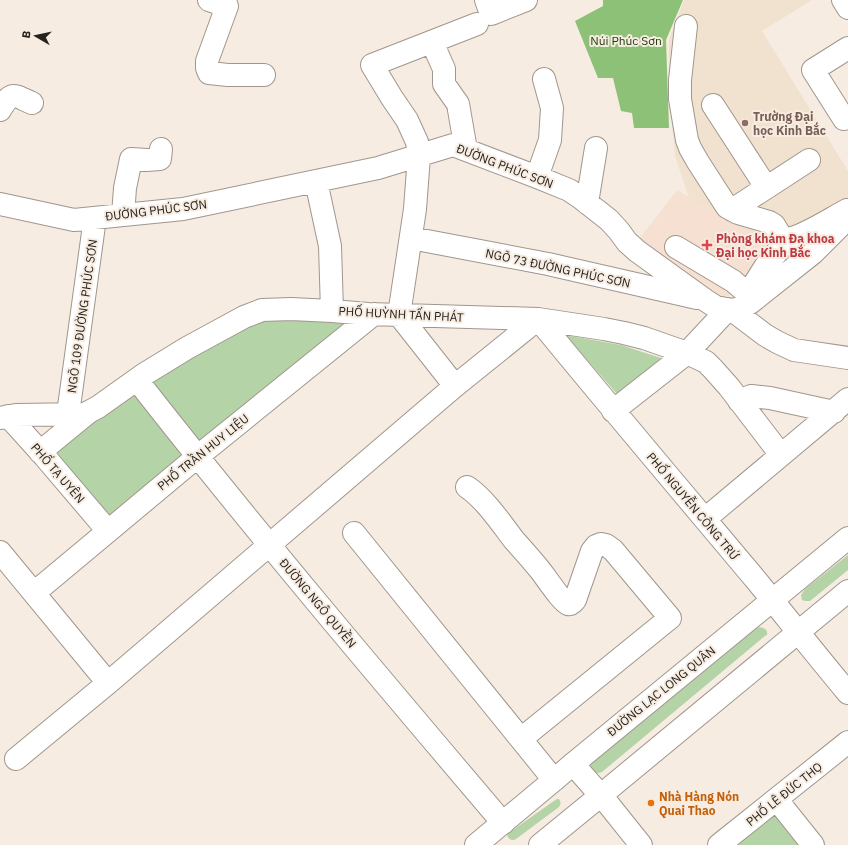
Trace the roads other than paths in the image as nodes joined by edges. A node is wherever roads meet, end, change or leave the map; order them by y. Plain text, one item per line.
1 (209, 0) edge
2 (486, 0) edge
3 (526, 0) edge
4 (843, 0) edge
5 (848, 8) edge
6 (477, 24) dead end
7 (686, 26) dead end
8 (432, 42) junction
9 (848, 48) edge
10 (264, 75) dead end
11 (544, 79) dead end
12 (32, 103) dead end
13 (713, 105) dead end
14 (0, 110) edge
15 (844, 119) dead end
16 (596, 148) dead end
17 (161, 149) dead end
18 (466, 150) junction
19 (419, 156) junction
20 (809, 160) dead end
21 (536, 177) junction
22 (316, 181) junction
23 (766, 187) junction
24 (587, 203) junction
25 (0, 204) edge
26 (732, 210) junction
27 (848, 210) edge
28 (123, 215) junction
29 (95, 218) junction
30 (848, 218) edge
31 (411, 238) junction
32 (782, 238) junction
33 (676, 247) dead end
34 (756, 298) junction
35 (705, 300) junction
36 (730, 310) junction
37 (332, 311) junction
38 (374, 314) junction
39 (399, 315) junction
40 (538, 319) junction
41 (687, 353) junction
42 (848, 358) edge
43 (137, 380) junction
44 (455, 386) junction
45 (739, 401) junction
46 (841, 406) edge
47 (614, 411) junction
48 (90, 412) junction
49 (68, 414) junction
50 (4, 417) edge
51 (40, 452) junction
52 (781, 455) junction
53 (197, 457) junction
54 (467, 487) dead end
55 (705, 519) junction
56 (108, 531) junction
57 (354, 533) dead end
58 (848, 538) edge
59 (270, 546) junction
60 (0, 552) edge
61 (848, 591) edge
62 (34, 593) junction
63 (772, 600) junction
64 (798, 633) junction
65 (108, 683) junction
66 (848, 693) edge
67 (521, 739) junction
68 (848, 742) edge
69 (16, 759) dead end
70 (573, 764) junction
71 (554, 780) junction
72 (600, 796) junction
73 (777, 800) junction
74 (503, 823) junction
75 (476, 845) edge
76 (540, 845) edge
77 (641, 845) edge
78 (720, 845) edge
79 (813, 845) edge

1 - 10 street
2 - 3 street
4 - 5 street
6 - 8 street
7 - 26 street
8 - 18 street
8 - 19 street
9 - 15 street
11 - 21 street
12 - 14 street
13 - 23 street
16 - 24 street
17 - 28 street
18 - 19 street, ĐƯỜNG PHÚC SƠN
18 - 21 street, ĐƯỜNG PHÚC SƠN
19 - 22 street, ĐƯỜNG PHÚC SƠN
19 - 31 street
20 - 23 street
21 - 24 street, ĐƯỜNG PHÚC SƠN
22 - 28 street, ĐƯỜNG PHÚC SƠN
22 - 37 street
23 - 26 street
24 - 35 street, ĐƯỜNG PHÚC SƠN
25 - 29 street, ĐƯỜNG PHÚC SƠN
26 - 32 street
27 - 32 street
28 - 29 street, ĐƯỜNG PHÚC SƠN
29 - 49 street, NGÕ 109 ĐƯỜNG PHÚC SƠN
30 - 34 street
31 - 35 street, NGÕ 73 ĐƯỜNG PHÚC SƠN
31 - 39 street
32 - 34 street
33 - 34 street
34 - 36 street
35 - 36 street, ĐƯỜNG PHÚC SƠN
36 - 41 street
36 - 42 street, ĐƯỜNG PHÚC SƠN
37 - 38 street, PHỐ HUỲNH TẤN PHÁT
37 - 43 street, PHỐ HUỲNH TẤN PHÁT
38 - 39 street, PHỐ HUỲNH TẤN PHÁT
38 - 53 street, PHỐ TRẦN HUY LIỆU
39 - 40 street, PHỐ HUỲNH TẤN PHÁT
39 - 44 street
40 - 41 street, PHỐ HUỲNH TẤN PHÁT
40 - 44 street
40 - 47 street, PHỐ NGUYỄN CÔNG TRỨ
41 - 45 street, PHỐ HUỲNH TẤN PHÁT
41 - 47 street
43 - 48 street, PHỐ HUỲNH TẤN PHÁT
43 - 53 street, ĐƯỜNG NGÔ QUYỀN
44 - 59 street
45 - 46 street
45 - 52 street, PHỐ HUỲNH TẤN PHÁT
46 - 52 street
47 - 55 street, PHỐ NGUYỄN CÔNG TRỨ
48 - 49 street, PHỐ HUỲNH TẤN PHÁT
48 - 51 street
49 - 50 street, PHỐ HUỲNH TẤN PHÁT
50 - 51 street, PHỐ TẠ UYÊN
51 - 56 street, PHỐ TẠ UYÊN
52 - 55 street
53 - 56 street, PHỐ TRẦN HUY LIỆU
53 - 59 street, ĐƯỜNG NGÔ QUYỀN
54 - 67 street
55 - 63 street, PHỐ NGUYỄN CÔNG TRỨ
56 - 62 street, PHỐ TRẦN HUY LIỆU
57 - 67 street
58 - 63 street, ĐƯỜNG LẠC LONG QUÂN
59 - 65 street
59 - 74 street, ĐƯỜNG NGÔ QUYỀN
60 - 62 street
61 - 64 street
62 - 65 street
63 - 64 street, PHỐ NGUYỄN CÔNG TRỨ
63 - 70 street, ĐƯỜNG LẠC LONG QUÂN
64 - 66 street, PHỐ NGUYỄN CÔNG TRỨ
64 - 72 street
65 - 69 street
67 - 71 street
68 - 73 street, PHỐ LÊ ĐỨC THỌ
70 - 71 street, ĐƯỜNG LẠC LONG QUÂN
70 - 72 street
71 - 74 street, ĐƯỜNG LẠC LONG QUÂN
72 - 76 street
72 - 77 street
73 - 78 street, PHỐ LÊ ĐỨC THỌ
73 - 79 street
74 - 75 street, ĐƯỜNG LẠC LONG QUÂN

